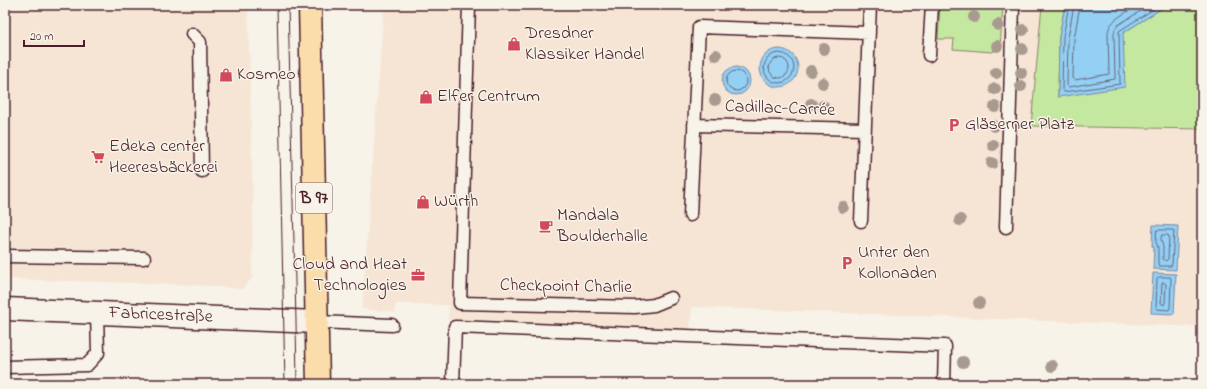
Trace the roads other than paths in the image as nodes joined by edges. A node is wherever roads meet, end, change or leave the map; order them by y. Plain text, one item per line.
1 (310, 5) edge
2 (469, 5) edge
3 (870, 5) edge
4 (932, 5) edge
5 (1013, 5) edge
6 (869, 33) junction
7 (192, 34) dead end
8 (929, 55) dead end
9 (694, 125) junction
10 (864, 130) junction
11 (202, 171) dead end
12 (690, 215) dead end
13 (861, 221) dead end
14 (1006, 227) dead end
15 (5, 256) edge
16 (144, 258) dead end
17 (671, 298) dead end
18 (5, 309) edge
19 (98, 313) junction
20 (317, 322) junction
21 (392, 325) dead end
22 (5, 367) edge
23 (318, 384) edge
24 (453, 384) edge
25 (944, 384) edge

1 - 20 main road, B 97
2 - 17 lane, Checkpoint Charlie
3 - 6 lane
4 - 8 lane
5 - 14 lane
6 - 9 lane
6 - 10 lane
7 - 11 lane
9 - 10 lane, Cadillac-Carrée
9 - 12 lane
10 - 13 lane
15 - 16 lane
18 - 19 street, Fabricestraße
19 - 20 street, Fabricestraße
19 - 22 lane
20 - 21 lane
20 - 23 main road, B 97
24 - 25 lane

